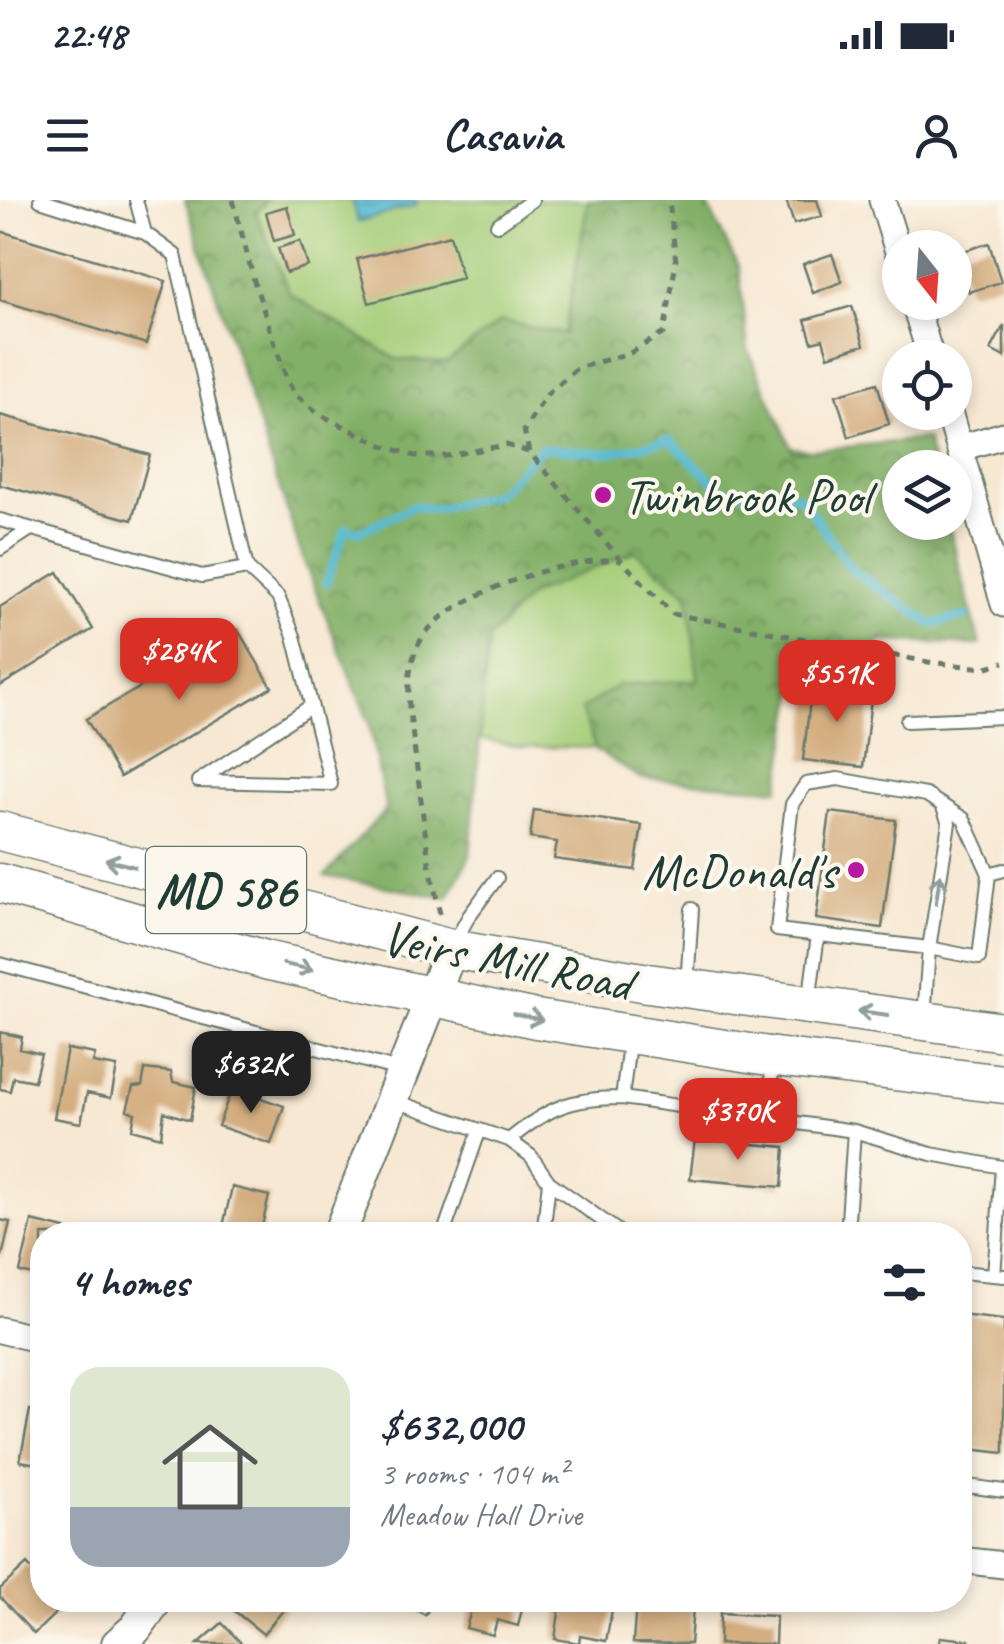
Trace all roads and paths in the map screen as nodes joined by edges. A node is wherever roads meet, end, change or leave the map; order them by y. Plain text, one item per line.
1 (40, 200) edge
2 (136, 200) edge
3 (234, 200) edge
4 (532, 200) edge
5 (669, 200) edge
6 (882, 200) edge
7 (497, 225) dead end
8 (891, 230) edge
9 (145, 233) junction
10 (954, 430) edge
11 (1004, 434) edge
12 (960, 448) junction
13 (529, 452) junction
14 (0, 520) edge
15 (31, 529) junction
16 (0, 550) edge
17 (621, 560) junction
18 (248, 568) junction
19 (1004, 604) edge
20 (1004, 662) edge
21 (312, 706) junction
22 (1004, 717) edge
23 (906, 721) dead end
24 (942, 805) junction
25 (0, 831) edge
26 (1004, 870) edge
27 (989, 874) junction
28 (497, 878) dead end
29 (0, 883) edge
30 (692, 909) dead end
31 (818, 935) junction
32 (929, 948) junction
33 (451, 949) junction
34 (0, 964) edge
35 (687, 989) junction
36 (433, 996) junction
37 (809, 1004) junction
38 (924, 1021) junction
39 (1004, 1032) edge
40 (630, 1036) junction
41 (775, 1057) junction
42 (1004, 1084) edge
43 (398, 1086) junction
44 (622, 1098) junction
45 (763, 1116) junction
46 (854, 1131) junction
47 (479, 1132) junction
48 (509, 1140) junction
49 (549, 1182) junction
50 (344, 1222) edge
51 (448, 1222) edge
52 (544, 1222) edge
53 (605, 1222) edge
54 (848, 1222) edge
55 (972, 1273) edge
56 (999, 1276) edge
57 (0, 1330) edge
58 (30, 1337) edge
59 (972, 1487) edge
60 (1004, 1491) edge
61 (972, 1561) edge
62 (1004, 1565) edge
63 (147, 1612) edge
64 (118, 1644) edge

1 - 9 lane
2 - 9 lane
3 - 13 path
4 - 7 lane
5 - 13 path
6 - 8 street
9 - 18 lane
10 - 12 street
11 - 12 street
12 - 19 street
13 - 17 path
14 - 15 lane
15 - 16 lane
15 - 18 lane
17 - 20 path
17 - 33 path
18 - 21 lane
21 - 21 lane
22 - 23 lane
24 - 27 lane
24 - 31 lane
32 -> 24 lane
33 -> 25 main road, Veirs Mill Road / MD 586
26 - 27 lane
27 - 32 lane
28 - 33 lane
29 -> 36 main road, Veirs Mill Road / MD 586
30 - 35 lane
31 - 32 lane
31 - 37 lane
32 - 38 lane
33 - 35 main road, Veirs Mill Road / MD 586
33 - 36 street
34 - 43 lane
35 - 37 main road, Veirs Mill Road / MD 586
36 -> 40 main road, Veirs Mill Road / MD 586
36 - 43 street
38 -> 37 main road, Veirs Mill Road / MD 586
38 - 39 main road, Veirs Mill Road / MD 586
40 - 41 main road, Veirs Mill Road / MD 586
40 - 44 lane
41 - 42 main road, Veirs Mill Road / MD 586
41 - 45 lane
43 - 47 lane
43 - 50 street
44 - 45 lane
44 - 48 lane
45 - 46 lane
46 - 54 lane
46 - 56 lane
47 - 48 lane
47 - 51 lane
48 - 49 lane
49 - 52 lane
49 - 53 lane
55 - 56 lane
57 - 58 street
59 - 60 lane
61 - 62 street
63 - 64 street

